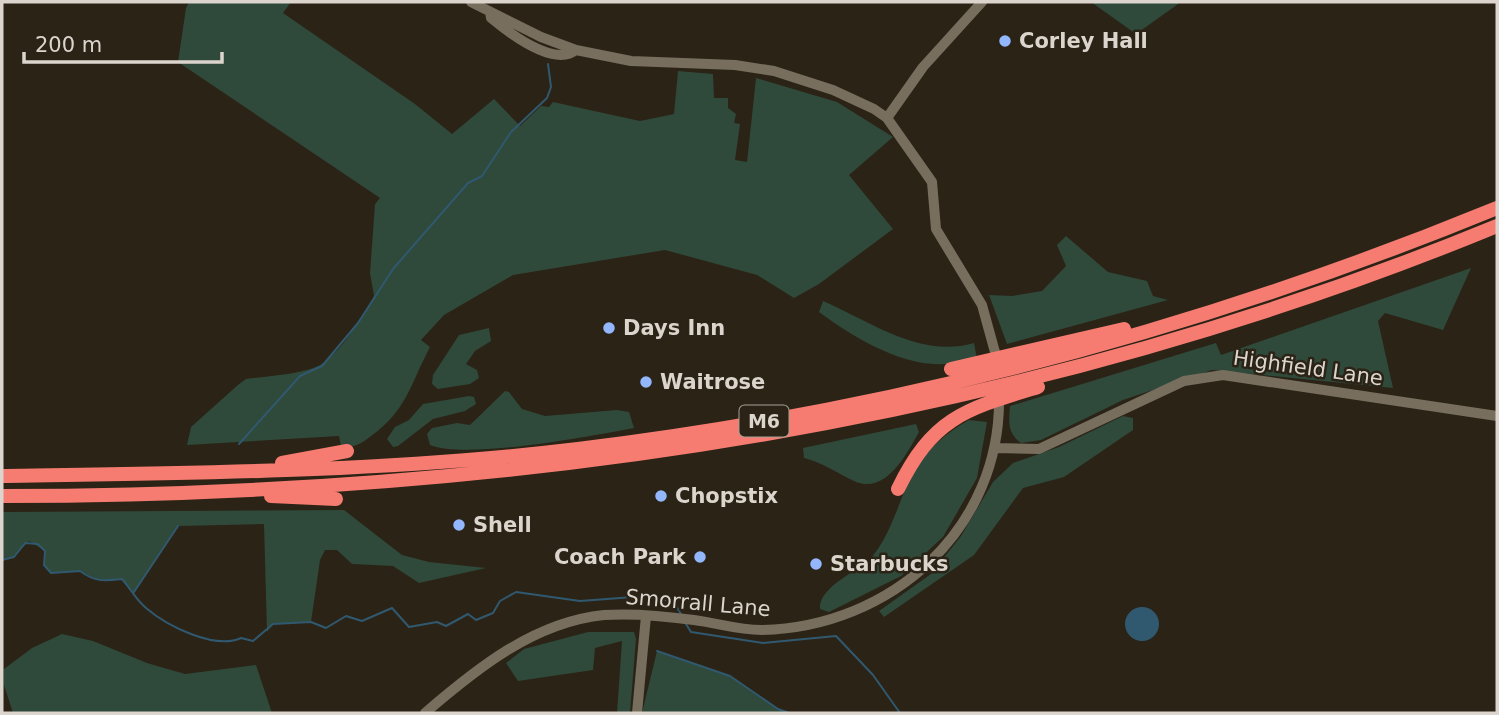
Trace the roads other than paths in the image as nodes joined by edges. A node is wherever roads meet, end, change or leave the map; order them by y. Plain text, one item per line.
1 (471, 2) edge
2 (982, 2) edge
3 (887, 118) junction
4 (1497, 208) edge
5 (1497, 226) edge
6 (1368, 260) junction
7 (1176, 341) junction
8 (951, 369) dead end
9 (1497, 416) edge
10 (994, 449) junction
11 (347, 452) dead end
12 (214, 472) junction
13 (2, 476) edge
14 (898, 489) dead end
15 (208, 492) junction
16 (2, 496) edge
17 (336, 499) dead end
18 (646, 616) junction
19 (425, 713) edge
20 (637, 713) edge

1 - 3 street
2 - 3 street
3 - 10 street
4 - 6 highway, M6
5 - 7 highway, M6
6 - 8 highway
6 - 12 highway, M6
7 - 14 highway
7 - 15 highway, M6
9 - 10 street, Highfield Lane
10 - 18 street, Smorrall Lane
11 - 12 highway
12 - 13 highway, M6
15 - 16 highway, M6
15 - 17 highway
18 - 19 street, Smorrall Lane
18 - 20 street

